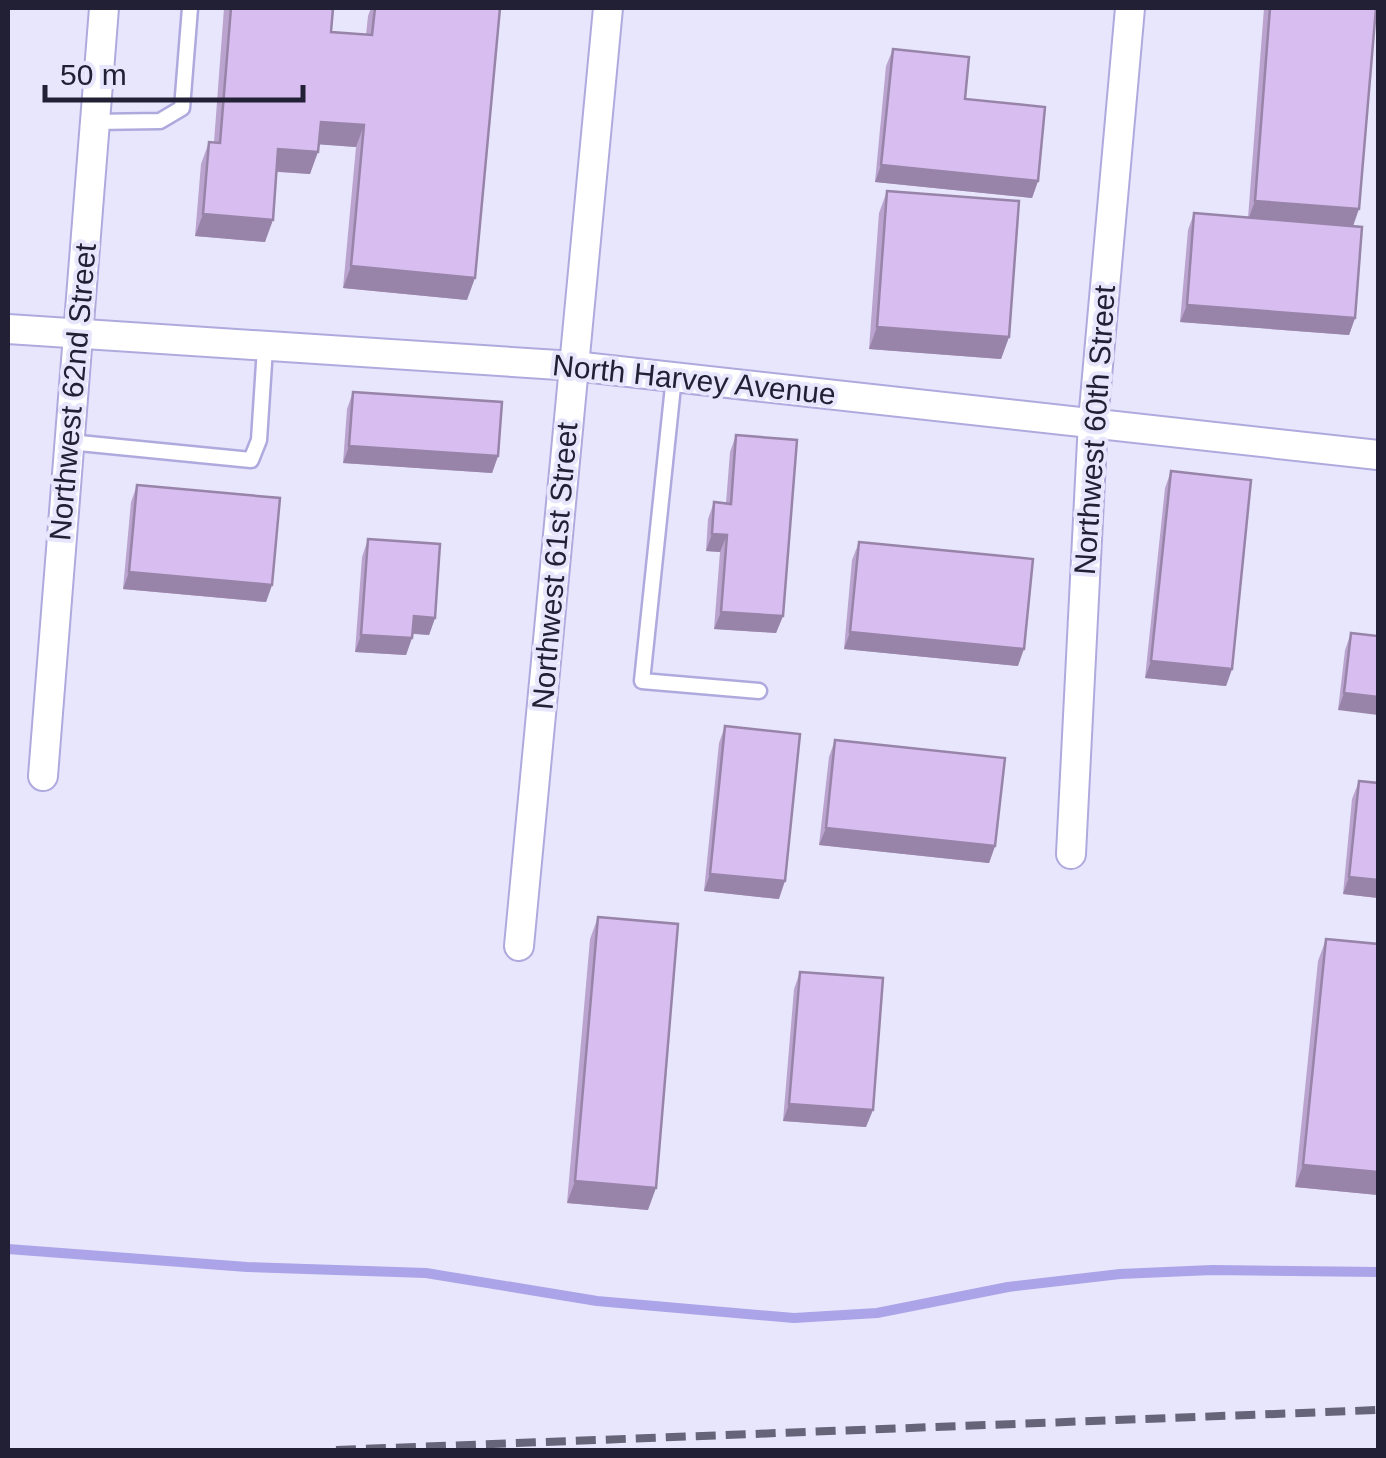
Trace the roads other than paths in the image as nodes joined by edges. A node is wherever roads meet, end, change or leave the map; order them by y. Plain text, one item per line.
1 (104, 8) edge
2 (190, 8) edge
3 (608, 8) edge
4 (1130, 8) edge
5 (94, 122) junction
6 (8, 328) edge
7 (77, 336) junction
8 (264, 348) junction
9 (574, 366) junction
10 (674, 377) junction
11 (1092, 421) junction
12 (69, 442) junction
13 (1378, 455) edge
14 (759, 691) dead end
15 (43, 776) dead end
16 (1071, 854) dead end
17 (519, 946) dead end

1 - 5 street, Northwest 62nd Street
2 - 5 lane
3 - 9 street, Northwest 61st Street
4 - 11 street, Northwest 60th Street
5 - 7 street, Northwest 62nd Street
6 - 7 street, North Harvey Avenue
7 - 8 street, North Harvey Avenue
7 - 12 street, Northwest 62nd Street
8 - 9 street, North Harvey Avenue
8 - 12 lane
9 - 10 street, North Harvey Avenue
9 - 17 street, Northwest 61st Street
10 - 11 street, North Harvey Avenue
10 - 14 lane
11 - 13 street, North Harvey Avenue
11 - 16 street, Northwest 60th Street
12 - 15 street, Northwest 62nd Street

